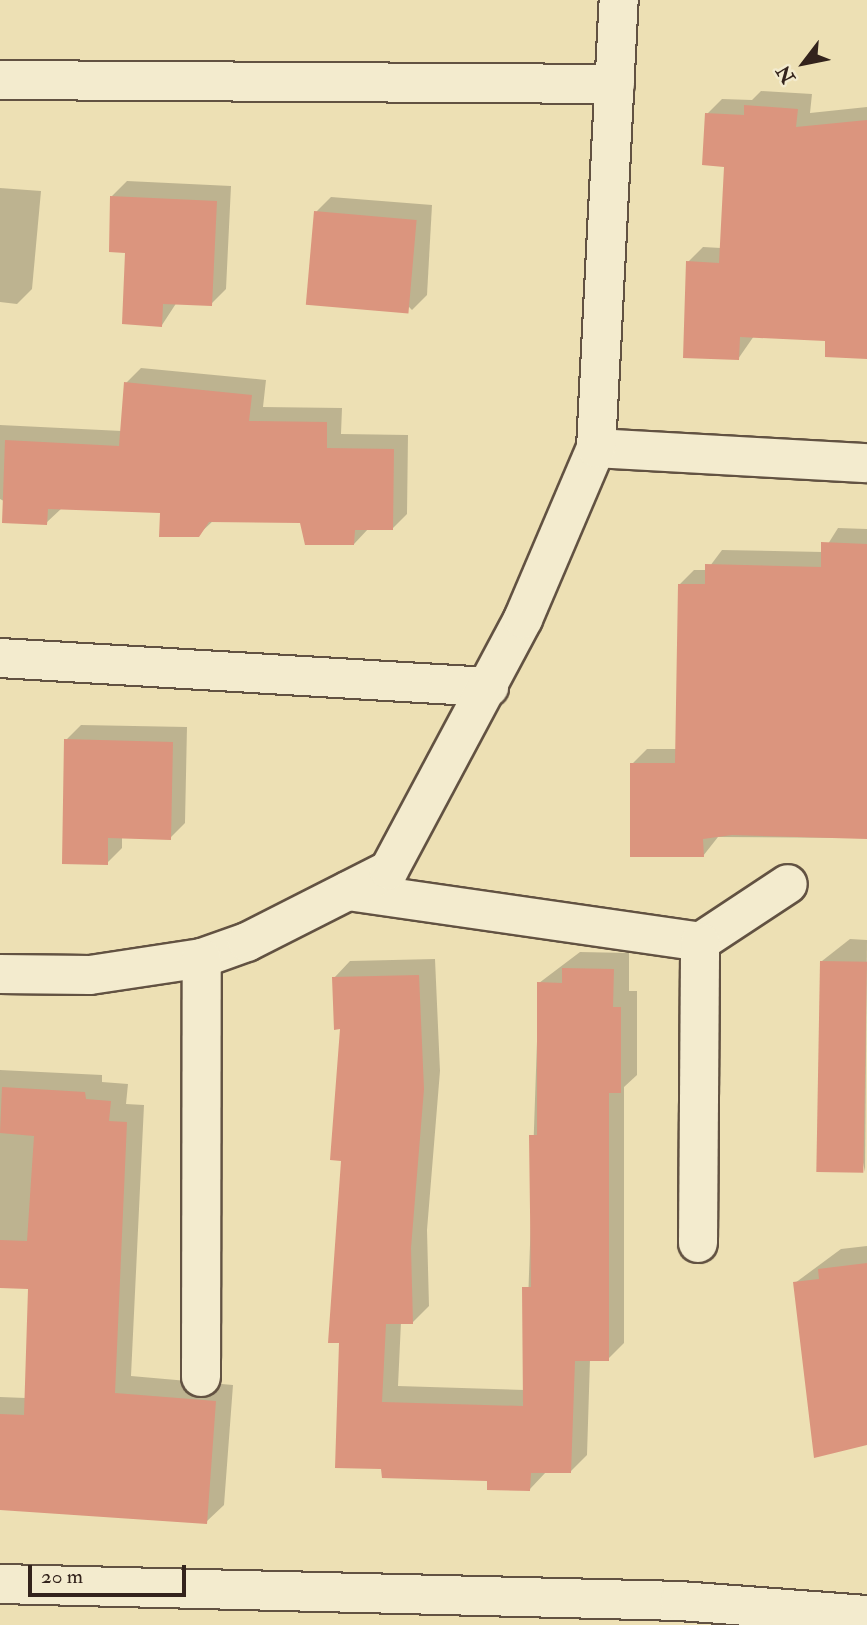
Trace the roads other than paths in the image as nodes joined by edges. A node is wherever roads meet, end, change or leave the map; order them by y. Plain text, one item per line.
1 (619, 0) edge
2 (0, 80) edge
3 (615, 84) junction
4 (596, 448) junction
5 (867, 463) edge
6 (0, 658) edge
7 (489, 687) junction
8 (788, 884) dead end
9 (348, 891) junction
10 (700, 942) junction
11 (202, 958) junction
12 (0, 974) edge
13 (698, 1243) dead end
14 (201, 1377) dead end
15 (0, 1584) edge
16 (867, 1615) edge

1 - 3 street
2 - 3 street
3 - 4 street
4 - 5 street
4 - 7 street
6 - 7 street
7 - 9 street
8 - 10 street
9 - 10 street
9 - 11 street
10 - 13 street
11 - 12 street
11 - 14 street
15 - 16 street

